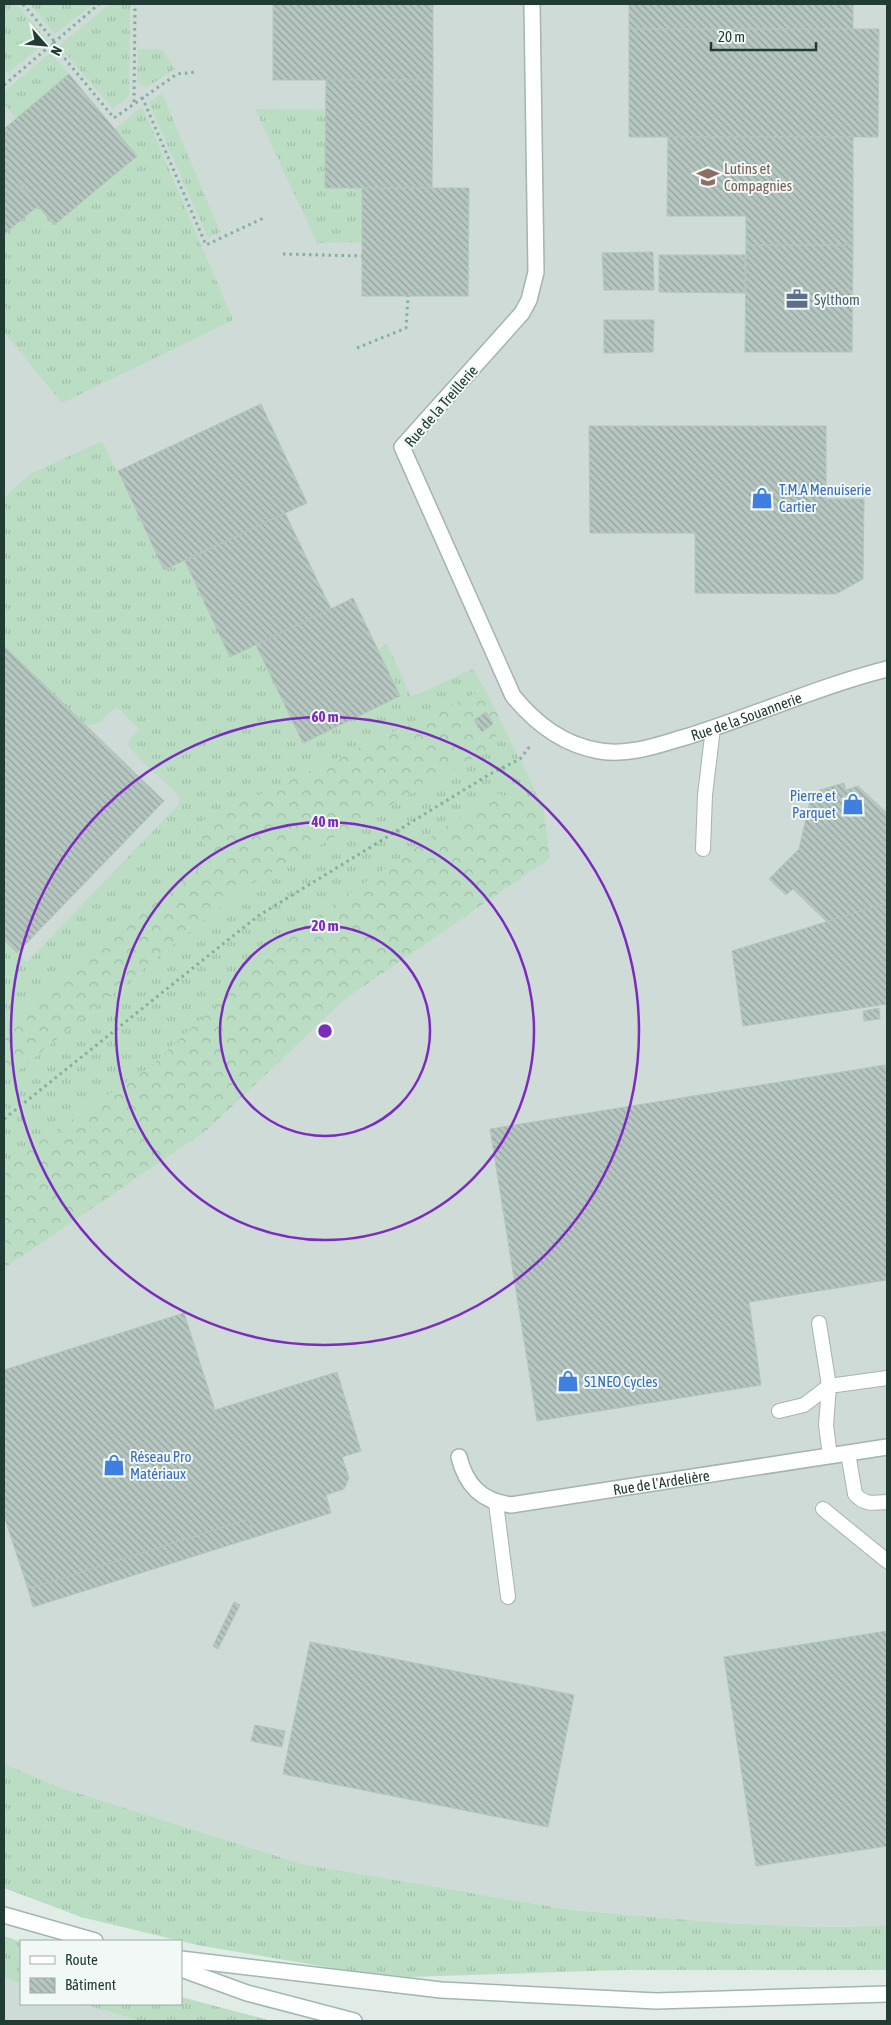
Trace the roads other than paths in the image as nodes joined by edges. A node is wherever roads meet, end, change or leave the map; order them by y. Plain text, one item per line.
1 (532, 4) edge
2 (887, 669) edge
3 (713, 728) junction
4 (602, 751) joint
5 (703, 848) dead end
6 (819, 1323) dead end
7 (887, 1378) edge
8 (829, 1386) junction
9 (780, 1411) dead end
10 (887, 1447) edge
11 (848, 1453) junction
12 (459, 1456) dead end
13 (830, 1456) junction
14 (887, 1502) edge
15 (496, 1503) junction
16 (823, 1509) dead end
17 (887, 1561) edge
18 (508, 1597) dead end
19 (4, 1915) edge
20 (92, 1940) edge
21 (182, 1959) edge
22 (182, 1969) edge
23 (887, 1994) edge
24 (354, 2021) edge

1 - 4 street, Rue de la Treillerie
2 - 3 street, Rue de la Souannerie
3 - 4 street, Rue de la Souannerie
3 - 5 lane
6 - 8 lane
7 - 8 lane
8 - 9 lane
8 - 13 lane
10 - 11 street, Rue de l'Ardelière
11 - 13 street, Rue de l'Ardelière
11 - 14 lane
12 - 15 street
13 - 15 street, Rue de l'Ardelière
15 - 18 lane
16 - 17 lane
19 - 20 street
21 - 23 street
22 - 24 street

